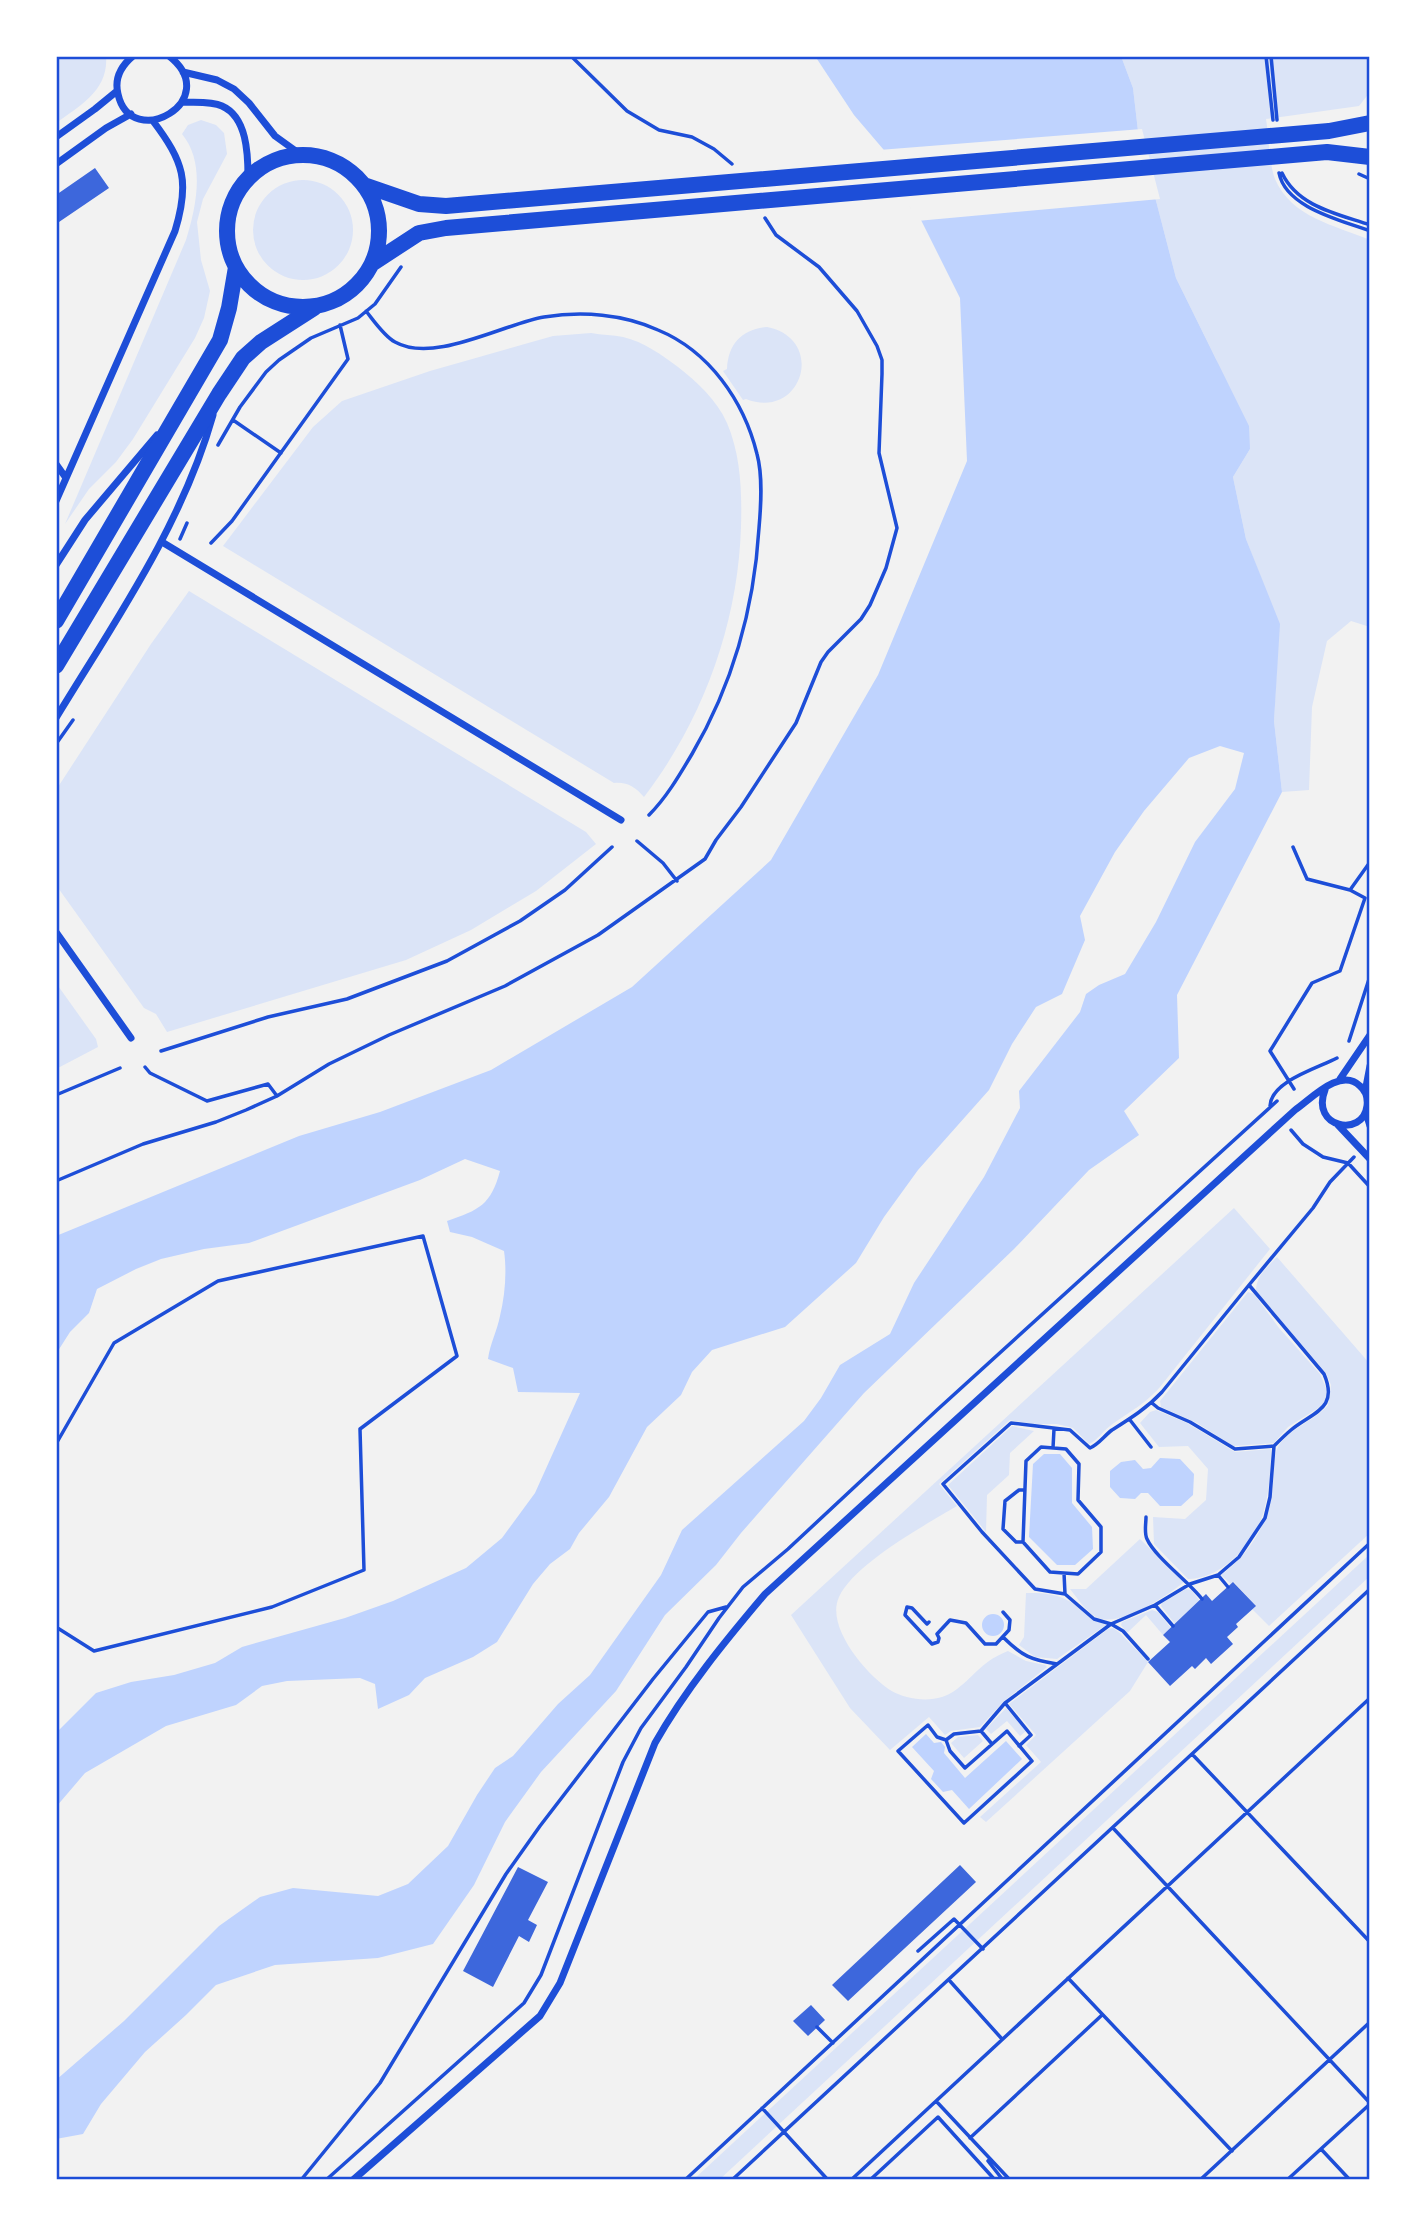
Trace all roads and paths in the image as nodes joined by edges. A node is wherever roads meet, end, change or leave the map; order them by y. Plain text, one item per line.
1 (133, 56) edge
2 (169, 56) edge
3 (571, 56) edge
4 (123, 60) edge
5 (183, 72) junction
6 (117, 90) junction
7 (182, 102) junction
8 (131, 114) junction
9 (153, 121) junction
10 (1368, 124) edge
11 (56, 137) edge
12 (300, 154) junction
13 (1370, 157) edge
14 (56, 164) edge
15 (734, 165) dead end
16 (1364, 176) dead end
17 (248, 177) junction
18 (1370, 179) edge
19 (364, 185) junction
20 (762, 212) dead end
21 (373, 262) junction
22 (403, 265) dead end
23 (236, 267) junction
24 (316, 306) junction
25 (366, 311) junction
26 (340, 325) junction
27 (219, 394) junction
28 (181, 407) junction
29 (233, 419) junction
30 (281, 453) junction
31 (213, 454) dead end
32 (56, 464) edge
33 (66, 478) junction
34 (56, 501) edge
35 (189, 516) dead end
36 (162, 542) junction
37 (211, 543) dead end
38 (175, 550) junction
39 (56, 565) edge
40 (56, 621) edge
41 (56, 666) edge
42 (75, 716) dead end
43 (56, 718) edge
44 (56, 744) edge
45 (649, 815) dead end
46 (621, 820) dead end
47 (638, 841) dead end
48 (612, 848) dead end
49 (1293, 848) dead end
50 (1370, 862) edge
51 (677, 881) junction
52 (1350, 890) junction
53 (56, 932) edge
54 (1370, 976) edge
55 (1370, 1035) edge
56 (131, 1038) dead end
57 (1347, 1049) dead end
58 (160, 1051) dead end
59 (1338, 1058) dead end
60 (1370, 1066) edge
61 (145, 1067) dead end
62 (120, 1068) dead end
63 (1340, 1079) junction
64 (1289, 1080) junction
65 (1294, 1089) dead end
66 (1325, 1090) junction
67 (1365, 1092) junction
68 (56, 1095) edge
69 (277, 1096) junction
70 (1277, 1101) dead end
71 (1270, 1106) junction
72 (1366, 1112) junction
73 (1283, 1121) junction
74 (1338, 1125) junction
75 (1370, 1126) edge
76 (1360, 1149) junction
77 (1370, 1159) edge
78 (1348, 1163) junction
79 (56, 1181) edge
80 (1370, 1187) edge
81 (1249, 1285) junction
82 (1152, 1402) junction
83 (1130, 1420) junction
84 (1054, 1428) junction
85 (56, 1444) edge
86 (1273, 1446) junction
87 (1151, 1447) dead end
88 (1053, 1448) junction
89 (1025, 1490) junction
90 (1146, 1517) dead end
91 (1023, 1542) junction
92 (1370, 1543) edge
93 (1064, 1573) junction
94 (1218, 1575) junction
95 (1191, 1584) junction
96 (1228, 1587) dead end
97 (1370, 1589) edge
98 (1065, 1594) junction
99 (1202, 1599) dead end
100 (1155, 1605) junction
101 (728, 1606) junction
102 (1003, 1612) dead end
103 (929, 1622) dead end
104 (1111, 1624) junction
105 (1172, 1626) dead end
106 (56, 1627) edge
107 (1003, 1637) junction
108 (1148, 1659) dead end
109 (1057, 1664) junction
110 (1370, 1698) edge
111 (1005, 1703) junction
112 (981, 1731) junction
113 (946, 1740) junction
114 (992, 1744) junction
115 (1019, 1746) junction
116 (1192, 1754) junction
117 (1247, 1812) junction
118 (1113, 1828) junction
119 (1167, 1886) junction
120 (960, 1925) junction
121 (1370, 1942) edge
122 (983, 1948) junction
123 (918, 1951) dead end
124 (1068, 1978) junction
125 (949, 1980) junction
126 (1102, 2014) junction
127 (1370, 2022) edge
128 (817, 2027) dead end
129 (1002, 2039) junction
130 (833, 2043) junction
131 (1329, 2060) junction
132 (936, 2101) junction
133 (1370, 2104) edge
134 (762, 2108) junction
135 (784, 2132) junction
136 (970, 2138) junction
137 (1321, 2149) junction
138 (982, 2150) junction
139 (1232, 2151) junction
140 (974, 2157) junction
141 (990, 2159) junction
142 (300, 2180) edge
143 (326, 2180) edge
144 (353, 2180) edge
145 (685, 2180) edge
146 (732, 2180) edge
147 (828, 2180) edge
148 (850, 2180) edge
149 (870, 2180) edge
150 (995, 2180) edge
151 (1003, 2180) edge
152 (1010, 2180) edge
153 (1200, 2180) edge
154 (1287, 2180) edge
155 (1350, 2180) edge

1 - 4 street
2 - 5 street
3 - 15 path
4 - 6 street
5 - 7 street
5 - 12 street
6 - 8 street
6 - 11 street
7 - 9 street
7 - 17 street
8 - 9 street
8 - 14 street
9 - 33 street
10 - 19 main road
12 - 17 main road
12 - 19 main road
13 - 21 main road
16 - 18 path
17 - 23 main road
19 - 21 main road
20 - 51 path
21 - 24 main road
22 - 25 path
23 - 24 main road
23 - 28 main road
24 - 27 main road
25 - 26 path
25 - 45 path
26 - 29 path
26 - 30 path
27 - 36 street
27 - 41 main road
28 - 39 street
28 - 40 main road
29 - 30 path
29 - 31 path
30 - 37 path
32 - 33 street
33 - 34 street
35 - 38 path
36 - 38 street
36 - 43 street
38 - 46 street
42 - 44 path
47 - 51 path
48 - 58 path
49 - 52 path
50 - 52 path
51 - 69 path
52 - 64 path
53 - 56 street
54 - 57 path
55 - 63 street
59 - 64 path
60 - 67 street
61 - 69 path
62 - 68 path
63 - 66 street
63 - 67 street
64 - 65 path
64 - 71 path
66 - 73 street
66 - 74 street
67 - 72 street
69 - 79 path
70 - 71 path
71 - 73 path
71 - 101 path
72 - 74 street
72 - 75 street
73 - 78 path
73 - 144 street
74 - 76 street
76 - 77 street
76 - 78 path
78 - 80 path
78 - 81 path
81 - 82 path
81 - 86 path
82 - 83 path
82 - 86 path
83 - 84 path
83 - 87 path
84 - 88 path
84 - 98 path
85 - 106 path
86 - 94 path
88 - 89 path
88 - 93 path
89 - 91 path
89 - 91 path
90 - 95 path
91 - 93 path
92 - 120 path
93 - 98 path
94 - 95 path
94 - 96 path
95 - 99 path
95 - 100 path
97 - 116 path
98 - 104 path
100 - 104 path
100 - 105 path
101 - 142 path
101 - 143 path
102 - 107 path
103 - 107 path
104 - 108 path
104 - 109 path
107 - 109 path
109 - 111 path
110 - 117 path
111 - 112 path
111 - 115 path
112 - 113 path
112 - 114 path
113 - 114 path
113 - 115 path
114 - 115 path
116 - 117 path
116 - 118 path
117 - 119 path
117 - 121 path
118 - 119 path
118 - 122 path
119 - 124 path
119 - 131 path
120 - 122 path
120 - 123 path
120 - 130 path
122 - 125 path
124 - 126 path
124 - 129 path
125 - 129 path
125 - 135 path
126 - 136 path
126 - 139 path
127 - 131 path
128 - 130 path
129 - 132 path
130 - 134 path
131 - 133 path
131 - 139 path
132 - 136 path
132 - 148 path
133 - 137 path
134 - 135 path
134 - 145 path
135 - 146 path
135 - 147 path
136 - 138 path
137 - 154 path
137 - 155 path
138 - 140 path
138 - 141 path
139 - 153 path
140 - 149 path
140 - 150 path
141 - 151 path
141 - 152 path

